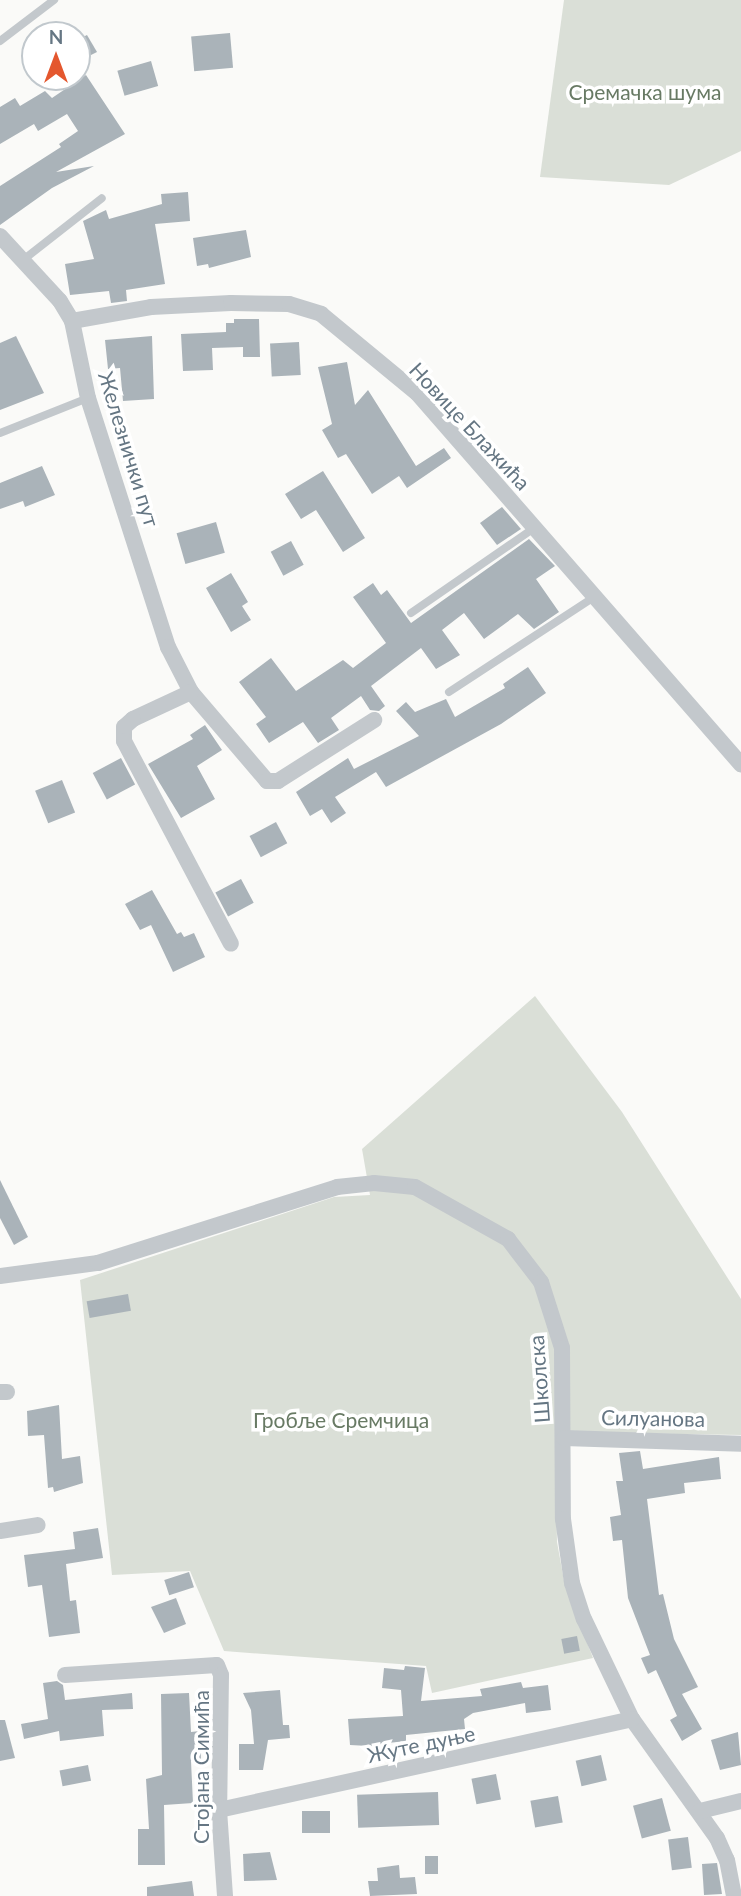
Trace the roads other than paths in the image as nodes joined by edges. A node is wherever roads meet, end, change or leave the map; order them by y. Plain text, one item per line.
1 (54, 0) edge
2 (0, 41) edge
3 (102, 198) dead end
4 (0, 236) edge
5 (23, 260) junction
6 (72, 321) junction
7 (88, 398) junction
8 (0, 433) edge
9 (534, 528) junction
10 (594, 597) junction
11 (411, 613) dead end
12 (191, 692) junction
13 (449, 692) dead end
14 (374, 720) dead end
15 (741, 764) edge
16 (231, 944) dead end
17 (0, 1276) edge
18 (564, 1438) junction
19 (741, 1444) edge
20 (38, 1525) dead end
21 (0, 1531) edge
22 (65, 1675) dead end
23 (632, 1719) junction
24 (741, 1801) edge
25 (219, 1810) junction
26 (700, 1811) junction
27 (225, 1896) edge
28 (734, 1896) edge

1 - 2 lane
3 - 5 lane
4 - 5 street, Железнички пут
5 - 6 street, Железнички пут
6 - 7 street, Железнички пут
6 - 9 street, Новице Блажића
7 - 8 lane
7 - 12 street, Железнички пут
9 - 10 street, Новице Блажића
9 - 11 lane
10 - 13 lane
10 - 15 street, Новице Блажића
12 - 14 street, Железнички пут
12 - 16 street
17 - 18 street, Школска
18 - 19 street, Силуанова
18 - 23 street, Школска
20 - 21 street
22 - 25 street, Стојана Симића
23 - 25 street, Жуте дуње
23 - 26 street, Школска
24 - 26 street
25 - 27 street, Стојана Симића
26 - 28 street, Школска

